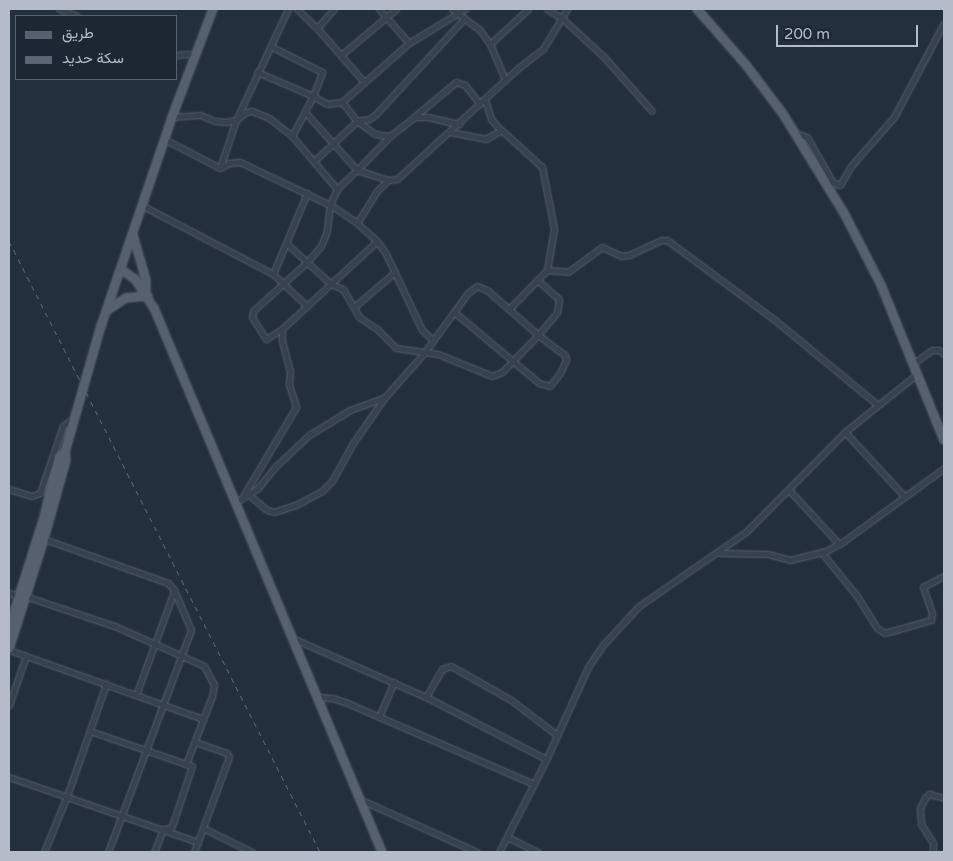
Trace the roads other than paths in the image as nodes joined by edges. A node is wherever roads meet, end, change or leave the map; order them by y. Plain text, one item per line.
1 (59, 9) edge
2 (213, 9) edge
3 (288, 9) edge
4 (296, 9) edge
5 (334, 9) edge
6 (380, 9) edge
7 (396, 9) edge
8 (465, 9) edge
9 (528, 9) edge
10 (546, 9) edge
11 (567, 9) edge
12 (697, 9) edge
13 (454, 11) edge
14 (74, 15) edge
15 (387, 18) junction
16 (464, 19) junction
17 (563, 19) junction
18 (944, 23) edge
19 (317, 28) junction
20 (409, 43) junction
21 (490, 44) junction
22 (270, 46) junction
23 (178, 55) edge
24 (341, 55) junction
25 (195, 56) junction
26 (257, 72) junction
27 (505, 80) junction
28 (364, 82) junction
29 (313, 96) junction
30 (342, 102) junction
31 (482, 102) junction
32 (652, 111) dead end
33 (305, 112) junction
34 (172, 117) junction
35 (414, 118) junction
36 (236, 120) junction
37 (357, 121) junction
38 (459, 124) junction
39 (501, 130) junction
40 (450, 132) junction
41 (796, 134) junction
42 (292, 136) junction
43 (390, 136) junction
44 (164, 139) junction
45 (332, 144) junction
46 (314, 161) junction
47 (220, 168) junction
48 (357, 170) junction
49 (388, 180) junction
50 (337, 189) junction
51 (307, 194) junction
52 (143, 206) junction
53 (330, 206) junction
54 (357, 222) junction
55 (133, 234) junction
56 (377, 241) junction
57 (286, 243) junction
58 (307, 262) junction
59 (122, 270) junction
60 (547, 270) junction
61 (396, 272) junction
62 (273, 274) junction
63 (537, 280) junction
64 (284, 284) junction
65 (331, 284) junction
66 (147, 295) junction
67 (307, 306) junction
68 (354, 307) junction
69 (509, 309) junction
70 (107, 311) junction
71 (454, 312) junction
72 (282, 329) junction
73 (538, 335) junction
74 (433, 340) junction
75 (424, 353) junction
76 (944, 354) edge
77 (512, 361) junction
78 (914, 363) junction
79 (918, 373) junction
80 (385, 397) junction
81 (878, 405) junction
82 (75, 417) junction
83 (845, 432) junction
84 (944, 440) edge
85 (65, 452) junction
86 (944, 468) edge
87 (9, 489) edge
88 (788, 490) junction
89 (249, 495) junction
90 (904, 496) junction
91 (239, 501) junction
92 (44, 538) junction
93 (839, 544) junction
94 (822, 552) junction
95 (718, 553) junction
96 (944, 576) edge
97 (174, 590) junction
98 (9, 593) edge
99 (22, 596) junction
100 (10, 617) edge
101 (9, 628) edge
102 (292, 638) junction
103 (154, 643) junction
104 (9, 650) edge
105 (182, 655) junction
106 (26, 656) junction
107 (394, 682) junction
108 (106, 684) junction
109 (136, 695) junction
110 (426, 697) junction
111 (317, 698) junction
112 (9, 705) edge
113 (164, 705) junction
114 (379, 717) junction
115 (203, 719) junction
116 (90, 731) junction
117 (557, 735) junction
118 (195, 742) junction
119 (146, 751) junction
120 (546, 759) junction
121 (186, 764) junction
122 (9, 777) edge
123 (534, 784) junction
124 (68, 796) junction
125 (944, 798) edge
126 (358, 799) junction
127 (120, 814) junction
128 (203, 828) junction
129 (162, 829) junction
130 (507, 837) junction
131 (198, 842) junction
132 (44, 852) edge
133 (108, 852) edge
134 (154, 852) edge
135 (194, 852) edge
136 (252, 852) edge
137 (382, 852) edge
138 (477, 852) edge
139 (500, 852) edge
140 (538, 852) edge
141 (933, 852) edge

1 - 14 street
2 - 25 main road
3 - 22 street
4 - 19 street
5 - 19 street
6 - 15 street
7 - 15 street
8 - 13 street
9 - 21 street
10 - 17 street
11 - 17 street
12 - 41 main road
13 - 16 street
13 - 20 street
15 - 20 street
15 - 24 street
16 - 21 street
16 - 37 street
17 - 27 street
17 - 32 street
18 - 41 street
19 - 24 street
20 - 28 street
21 - 27 street
22 - 26 street
22 - 29 street
23 - 25 street
24 - 28 street
25 - 34 main road
26 - 29 street
26 - 36 street
27 - 31 street
28 - 30 street
29 - 30 street
29 - 33 street
30 - 37 street
31 - 35 street
31 - 38 street
31 - 39 street
33 - 42 street
33 - 45 street
34 - 36 street
34 - 44 main road
35 - 38 street
35 - 43 street
36 - 42 street
36 - 47 street
37 - 43 street
37 - 45 street
38 - 40 street
39 - 40 street
39 - 60 street
40 - 49 street
41 - 78 main road
42 - 46 street
43 - 48 street
44 - 47 street
44 - 52 main road
45 - 46 street
45 - 48 street
46 - 50 street
47 - 51 street
48 - 49 street
48 - 50 street
49 - 54 street
50 - 53 street
51 - 53 street
51 - 57 street
52 - 55 main road
52 - 62 street
53 - 54 street
53 - 58 street
54 - 56 street
55 - 59 main road
55 - 66 main road
56 - 61 street
56 - 65 street
57 - 58 street
57 - 62 street
58 - 64 street
58 - 65 street
59 - 66 main road
59 - 70 main road
60 - 63 street
60 - 81 street
61 - 68 street
61 - 74 street
62 - 64 street
63 - 69 street
63 - 73 street
64 - 67 street
64 - 72 street
65 - 67 street
65 - 68 street
66 - 70 main road
66 - 91 main road
67 - 72 street
68 - 75 street
69 - 71 street
69 - 73 street
70 - 82 main road
71 - 74 street
71 - 77 street
72 - 91 street
73 - 77 street
73 - 77 street
74 - 75 street
75 - 77 street
75 - 80 street
76 - 78 street
78 - 79 main road
79 - 81 street
79 - 84 main road
80 - 89 street
80 - 89 street
81 - 83 street
82 - 85 main road
82 - 87 street
83 - 88 street
83 - 90 street
85 - 92 main road
85 - 99 main road
86 - 90 street
88 - 93 street
88 - 95 street
89 - 91 street
90 - 93 street
91 - 102 main road
92 - 97 street
92 - 99 main road
93 - 94 street
94 - 95 street
94 - 96 street
95 - 117 street
97 - 103 street
97 - 105 street
98 - 99 street
99 - 100 main road
99 - 103 street
99 - 104 main road
100 - 101 main road
102 - 107 street
102 - 111 main road
103 - 105 street
103 - 109 street
104 - 106 street
105 - 113 street
105 - 115 street
106 - 108 street
106 - 112 street
107 - 110 street
107 - 114 street
108 - 109 street
108 - 116 street
109 - 113 street
110 - 117 street
110 - 120 street
111 - 114 street
111 - 126 main road
113 - 115 street
113 - 119 street
114 - 123 street
115 - 118 street
116 - 119 street
116 - 124 street
117 - 120 street
118 - 121 street
118 - 128 street
119 - 121 street
119 - 127 street
120 - 123 street
121 - 129 street
122 - 124 street
123 - 130 street
124 - 127 street
124 - 132 street
125 - 141 street
126 - 137 main road
126 - 138 street
127 - 129 street
127 - 133 street
128 - 131 street
128 - 136 street
129 - 131 street
129 - 134 street
130 - 139 street
130 - 140 street
131 - 135 street

